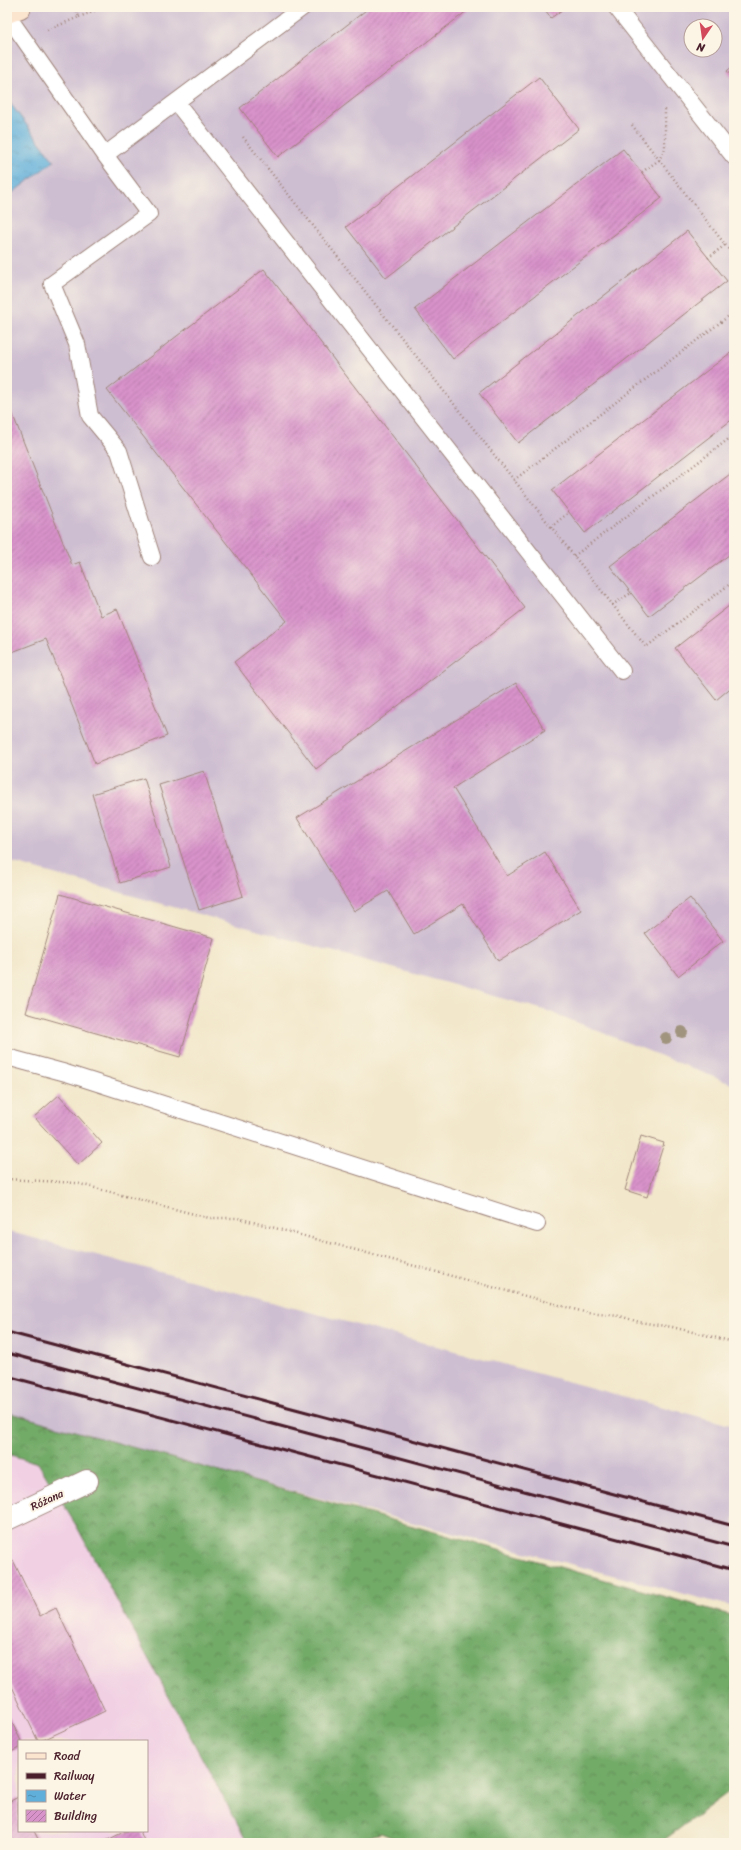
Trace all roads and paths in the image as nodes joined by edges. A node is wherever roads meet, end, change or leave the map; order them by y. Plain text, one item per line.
1 (20, 7) edge
2 (104, 7) edge
3 (303, 7) edge
4 (616, 7) edge
5 (7, 13) edge
6 (79, 17) dead end
7 (660, 63) junction
8 (176, 102) junction
9 (632, 124) dead end
10 (243, 137) dead end
11 (105, 155) junction
12 (734, 157) edge
13 (659, 160) junction
14 (642, 172) dead end
15 (725, 245) junction
16 (734, 256) edge
17 (708, 258) dead end
18 (734, 312) edge
19 (734, 435) edge
20 (514, 480) junction
21 (570, 512) dead end
22 (551, 527) junction
23 (574, 556) junction
24 (152, 557) dead end
25 (734, 581) edge
26 (631, 593) dead end
27 (612, 605) junction
28 (622, 671) dead end
29 (7, 1057) edge
30 (7, 1179) edge
31 (537, 1224) dead end
32 (734, 1342) edge
33 (87, 1481) dead end
34 (7, 1519) edge

1 - 5 street
2 - 6 path
3 - 8 lane
4 - 7 lane
5 - 11 lane
7 - 12 lane
7 - 13 path
8 - 11 lane
8 - 28 lane
9 - 13 path
10 - 20 path
11 - 24 lane
13 - 14 path
13 - 15 path
15 - 16 path
15 - 17 path
18 - 20 path
19 - 23 path
20 - 22 path
21 - 22 path
22 - 23 path
23 - 27 path
25 - 27 path
26 - 27 path
29 - 31 lane
30 - 32 path
33 - 34 street, Różana

